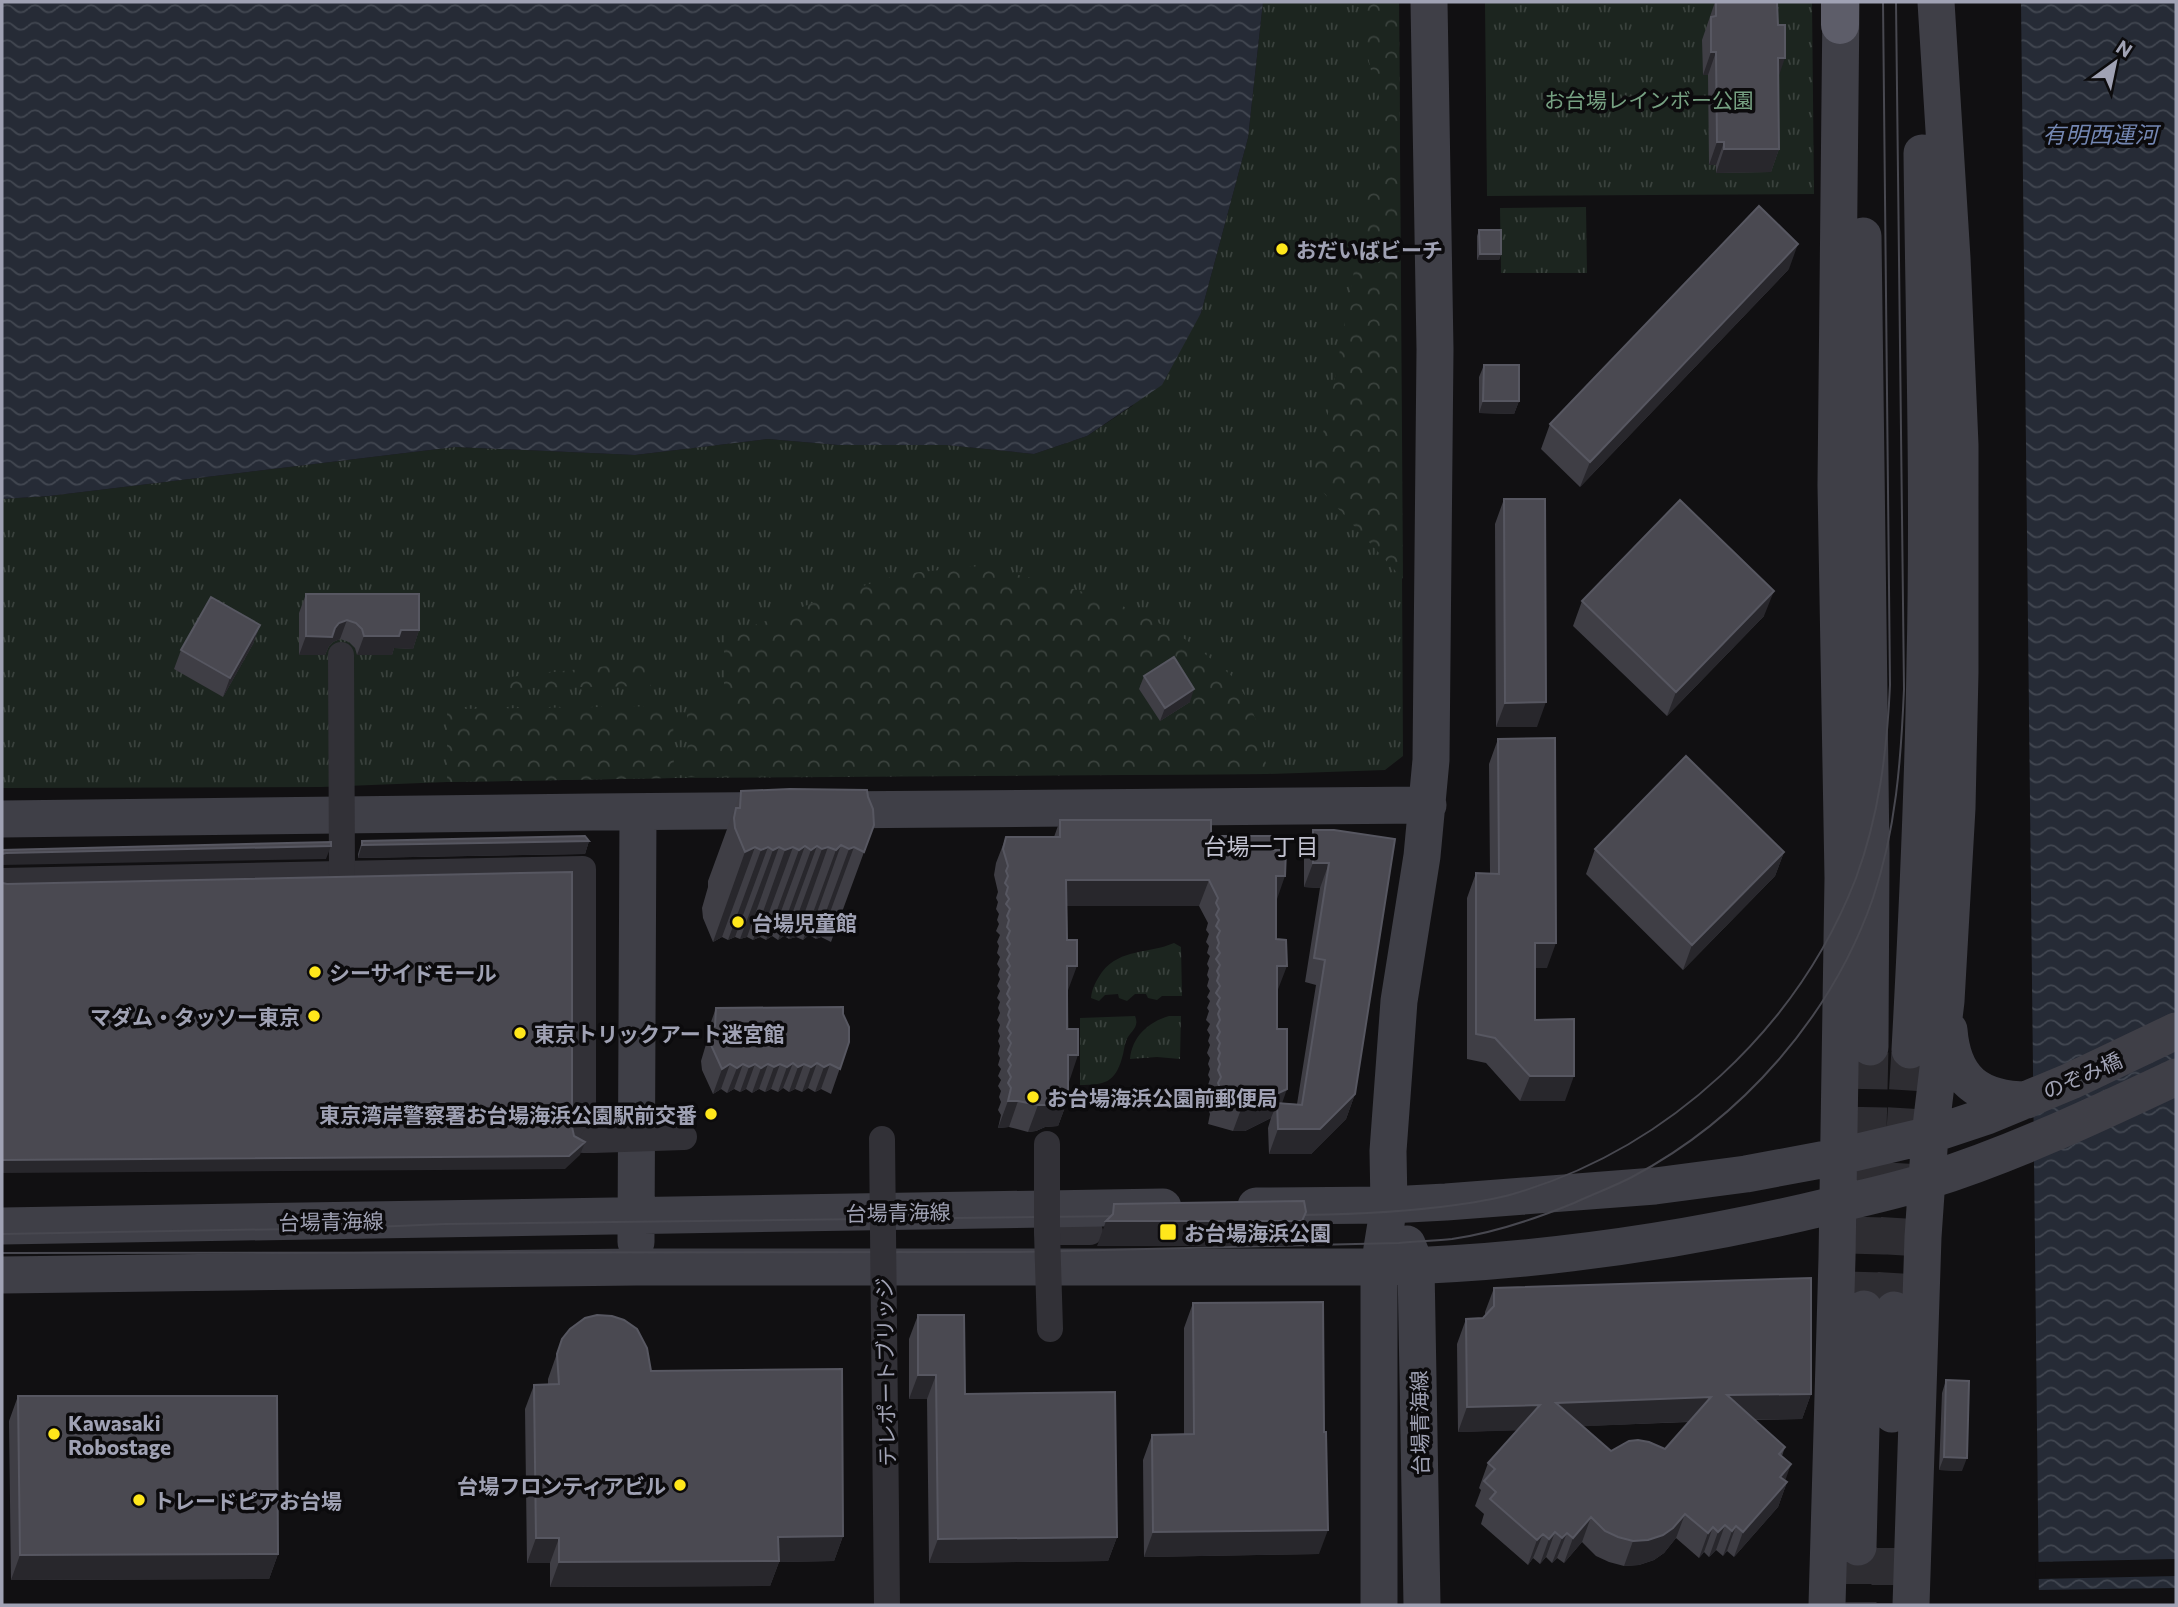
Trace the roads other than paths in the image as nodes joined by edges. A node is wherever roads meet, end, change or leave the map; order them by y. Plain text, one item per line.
1 (1429, 2) edge
2 (1922, 2) edge
3 (1936, 2) edge
4 (1846, 7) edge
5 (1851, 72) junction
6 (1931, 75) junction
7 (341, 656) dead end
8 (1428, 805) junction
9 (638, 812) junction
10 (2, 819) edge
11 (342, 874) junction
12 (2, 881) edge
13 (1946, 1001) junction
14 (2176, 1031) edge
15 (1870, 1047) tunnel mouth
16 (1910, 1050) tunnel mouth
17 (2176, 1077) edge
18 (2002, 1104) junction
19 (1930, 1135) junction
20 (684, 1137) dead end
21 (882, 1139) dead end
22 (1047, 1144) dead end
23 (1838, 1157) junction
24 (1926, 1182) junction
25 (1837, 1204) junction
26 (1389, 1205) junction
27 (636, 1217) junction
28 (2, 1226) edge
29 (1090, 1231) dead end
30 (1047, 1232) junction
31 (1416, 1266) junction
32 (636, 1267) junction
33 (1379, 1267) junction
34 (2, 1275) edge
35 (1879, 1310) tunnel mouth
36 (1050, 1328) dead end
37 (1874, 1547) tunnel mouth
38 (887, 1605) edge
39 (1379, 1605) edge
40 (1422, 1605) edge
41 (1827, 1605) edge
42 (1911, 1605) edge

1 - 8 street
2 - 6 street
3 - 6 street
4 - 5 street
5 - 15 street
5 - 23 street
6 - 13 street
6 - 16 street
7 - 11 street, bridge
8 - 9 street
8 - 26 street
9 - 10 street
9 - 27 street
11 - 12 street
11 - 20 street, bridge
13 - 18 street
13 - 19 street
14 - 18 street, のぞみ橋
17 - 24 street, のぞみ橋
18 - 19 street, のぞみ橋
19 - 23 street, のぞみ橋
19 - 24 street
21 - 38 street, テレポートブリッジ, bridge
22 - 30 street, bridge
23 - 25 street
23 - 26 street, のぞみ橋
24 - 25 street, のぞみ橋
24 - 42 street
25 - 31 street, のぞみ橋
25 - 41 street
26 - 27 street, 台場青海線
26 - 31 street, 台場青海線
26 - 33 street, 台場青海線
27 - 28 street, 台場青海線
27 - 32 street
29 - 30 street
30 - 36 street, bridge
31 - 33 street, のぞみ橋
31 - 40 street, 台場青海線
32 - 33 street
32 - 34 street
33 - 39 street, 台場青海線
35 - 37 street

